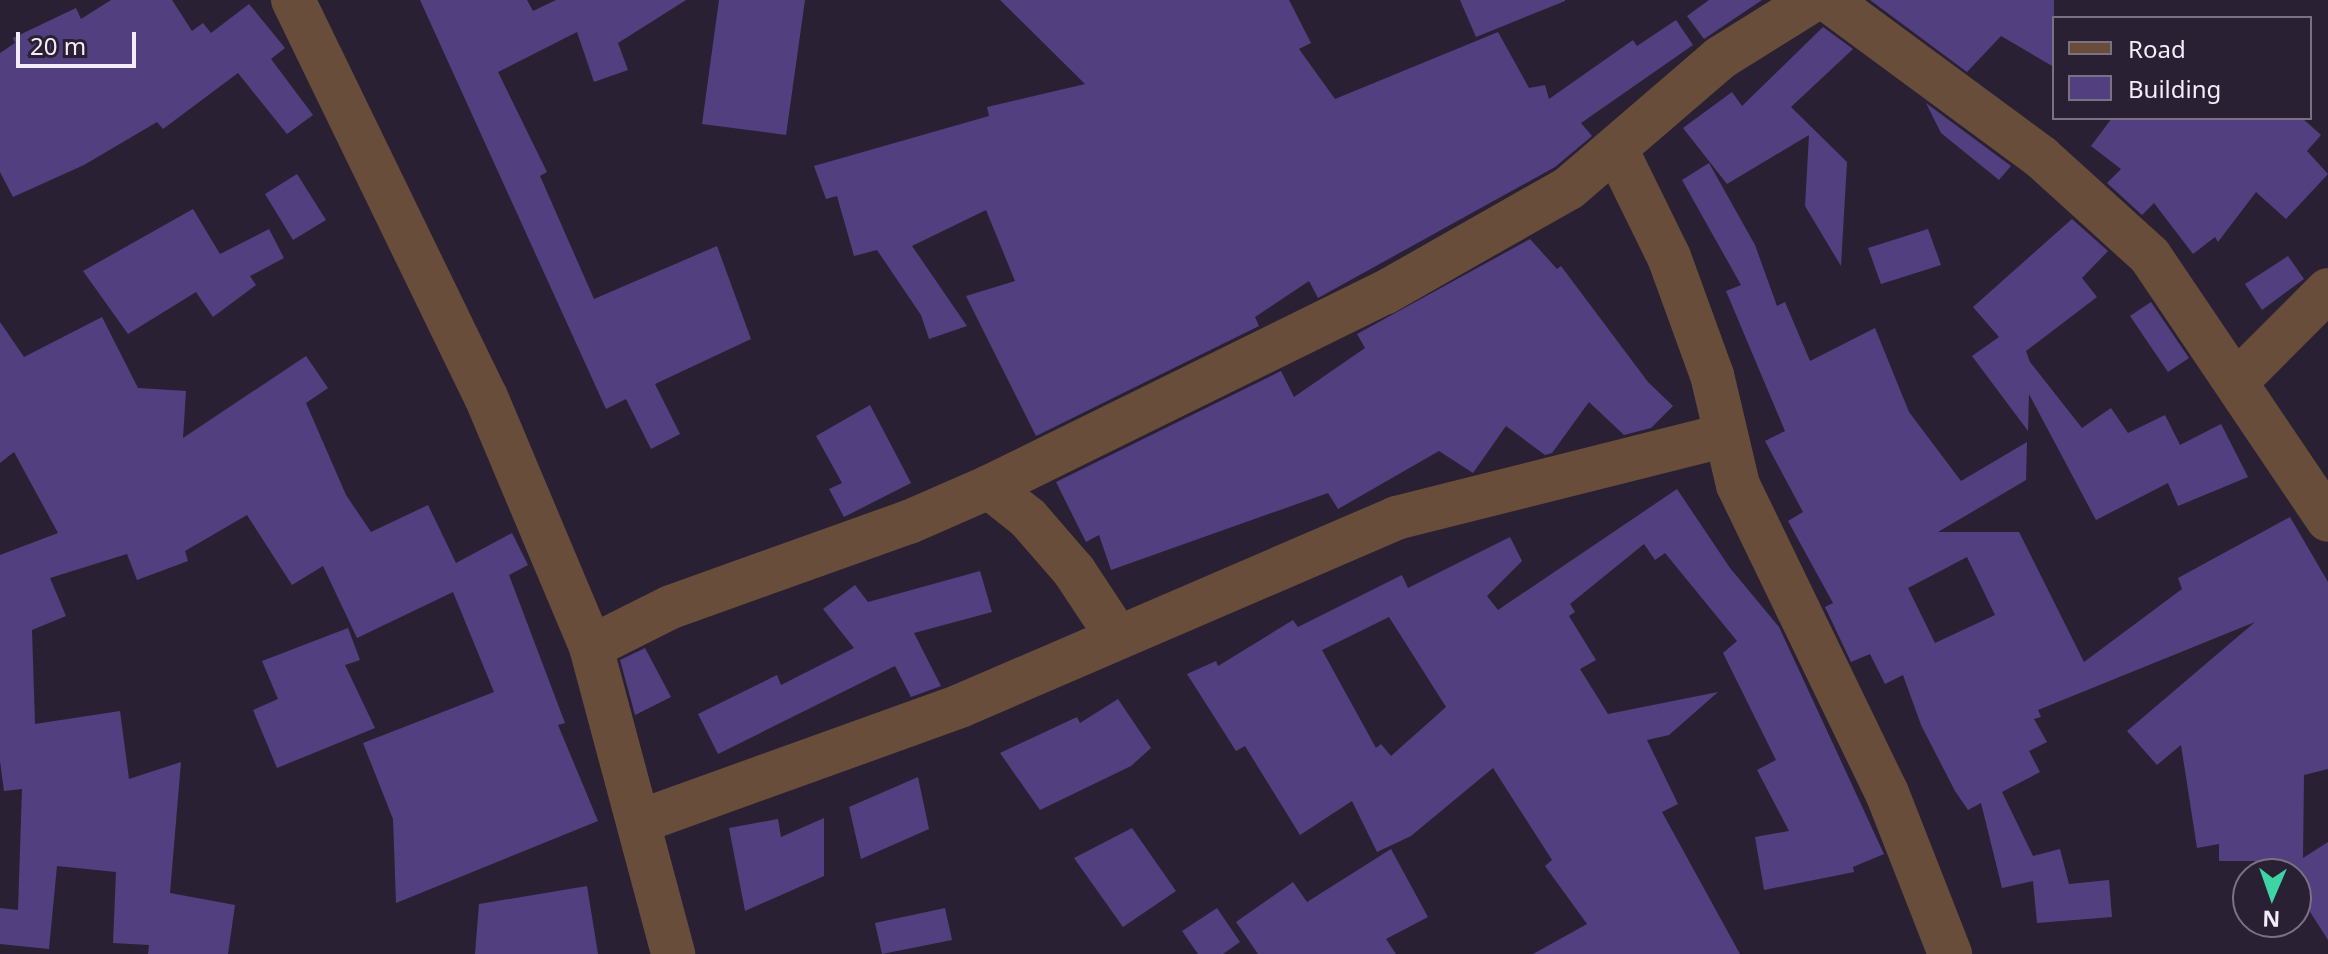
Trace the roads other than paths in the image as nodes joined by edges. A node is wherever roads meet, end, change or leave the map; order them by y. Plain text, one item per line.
1 (293, 0) edge
2 (1813, 0) edge
3 (1828, 0) edge
4 (1616, 149) junction
5 (2328, 290) edge
6 (2236, 382) junction
7 (1726, 435) junction
8 (989, 487) junction
9 (2328, 520) edge
10 (1117, 636) junction
11 (591, 647) junction
12 (641, 821) junction
13 (673, 954) edge
14 (1950, 954) edge

1 - 11 street
2 - 4 street
3 - 6 street
4 - 7 street
4 - 8 street
5 - 6 street
6 - 9 street
7 - 10 street
7 - 14 street
8 - 10 street
8 - 11 street
10 - 12 street
11 - 12 street
12 - 13 street

